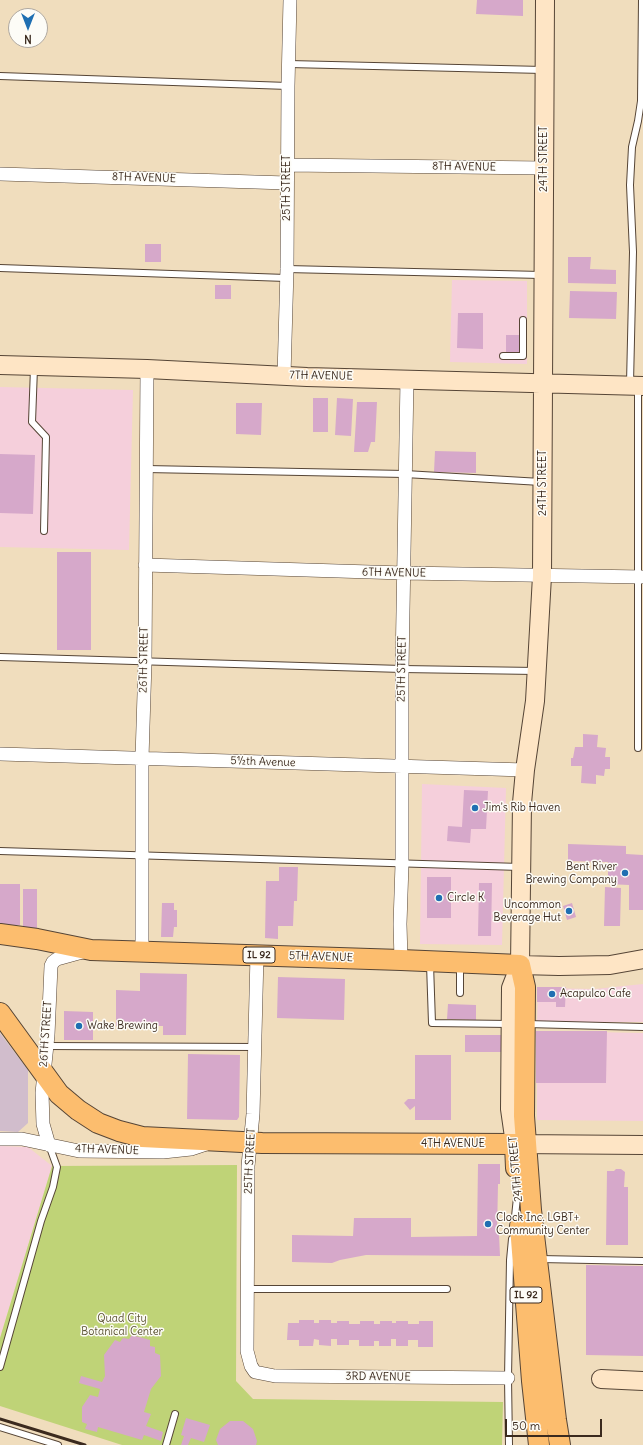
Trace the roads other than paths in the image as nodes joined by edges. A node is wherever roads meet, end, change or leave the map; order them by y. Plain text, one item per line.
1 (290, 0) edge
2 (545, 0) edge
3 (642, 0) edge
4 (289, 64) junction
5 (545, 70) junction
6 (0, 76) edge
7 (288, 86) junction
8 (287, 165) junction
9 (544, 168) junction
10 (0, 174) edge
11 (287, 183) junction
12 (0, 268) edge
13 (286, 274) junction
14 (543, 275) junction
15 (524, 320) dead end
16 (502, 356) dead end
17 (0, 365) edge
18 (34, 366) junction
19 (147, 369) junction
20 (284, 376) junction
21 (407, 379) junction
22 (543, 383) junction
23 (637, 386) edge
24 (146, 468) junction
25 (405, 474) junction
26 (543, 482) junction
27 (44, 531) dead end
28 (145, 565) junction
29 (403, 573) junction
30 (542, 576) junction
31 (640, 577) edge
32 (0, 657) edge
33 (145, 662) junction
34 (402, 669) junction
35 (537, 671) junction
36 (638, 748) dead end
37 (0, 754) edge
38 (142, 758) junction
39 (401, 766) junction
40 (525, 770) junction
41 (0, 851) edge
42 (142, 854) junction
43 (402, 864) junction
44 (521, 867) junction
45 (0, 934) edge
46 (91, 950) junction
47 (142, 951) junction
48 (257, 955) junction
49 (643, 959) edge
50 (401, 960) junction
51 (430, 961) junction
52 (460, 962) junction
53 (520, 965) junction
54 (460, 993) dead end
55 (0, 1014) edge
56 (517, 1024) junction
57 (643, 1027) edge
58 (46, 1046) junction
59 (255, 1047) junction
60 (43, 1072) junction
61 (0, 1138) edge
62 (214, 1141) junction
63 (256, 1142) junction
64 (521, 1144) junction
65 (49, 1145) junction
66 (643, 1145) edge
67 (518, 1188) junction
68 (537, 1259) junction
69 (643, 1261) edge
70 (247, 1289) junction
71 (447, 1289) dead end
72 (251, 1366) joint
73 (0, 1367) edge
74 (508, 1378) junction
75 (601, 1380) dead end
76 (643, 1380) edge
77 (175, 1414) dead end
78 (0, 1427) edge
79 (58, 1445) edge
80 (166, 1445) edge
81 (509, 1445) edge
82 (539, 1445) edge
83 (560, 1445) edge

1 - 4 street, 25TH STREET
2 - 5 street, 24TH STREET
3 - 23 lane
4 - 5 lane
4 - 7 street, 25TH STREET
5 - 9 street, 24TH STREET
6 - 7 lane
7 - 8 street, 25TH STREET
8 - 9 street, 8TH AVENUE
8 - 11 street, 25TH STREET
9 - 14 street, 24TH STREET
10 - 11 street, 8TH AVENUE
11 - 13 street, 25TH STREET
12 - 13 lane
13 - 14 lane
13 - 20 street, 25TH STREET
14 - 22 street, 24TH STREET
15 - 16 lane
17 - 18 street, 7TH AVENUE
18 - 19 street, 7TH AVENUE
18 - 27 lane
19 - 20 street, 7TH AVENUE
19 - 24 street, 26TH STREET
20 - 21 street, 7TH AVENUE
21 - 22 street, 7TH AVENUE
21 - 25 street, 25TH STREET
22 - 23 street, 7TH AVENUE
22 - 26 street, 24TH STREET
23 - 31 lane
24 - 25 lane
24 - 28 street, 26TH STREET
25 - 26 lane
25 - 29 street, 25TH STREET
26 - 30 street, 24TH STREET
28 - 29 street, 6TH AVENUE
28 - 33 street, 26TH STREET
29 - 30 street, 6TH AVENUE
29 - 34 street, 25TH STREET
30 - 31 street, 6TH AVENUE
30 - 35 street, 24TH STREET
31 - 36 lane
32 - 33 lane
33 - 34 lane
33 - 38 street, 26TH STREET
34 - 35 lane
34 - 39 street, 25TH STREET
35 - 40 street, 24TH STREET
37 - 38 street, 5½th Avenue
38 - 39 street, 5½th Avenue
38 - 42 street, 26TH STREET
39 - 40 street, 5½th Avenue
39 - 43 street, 25TH STREET
40 - 44 street, 24TH STREET
41 - 42 lane
42 - 43 lane
42 - 47 street, 26TH STREET
43 - 44 lane
43 - 50 street, 25TH STREET
44 - 53 street, 24TH STREET
45 - 46 main road, 5TH AVENUE / IL 92
46 - 47 main road, 5TH AVENUE / IL 92
46 - 58 street, 26TH STREET
47 - 48 main road, 5TH AVENUE / IL 92
48 - 50 main road, 5TH AVENUE / IL 92
48 - 59 street, 25TH STREET
49 - 53 street, 5TH AVENUE
50 - 51 main road, 5TH AVENUE / IL 92
51 - 52 main road, 5TH AVENUE / IL 92
51 - 56 lane
52 - 53 main road, 5TH AVENUE / IL 92
52 - 54 lane
53 - 56 main road, 24TH STREET / IL 92
55 - 60 main road
56 - 57 lane
56 - 64 main road, 24TH STREET / IL 92
58 - 59 lane
58 - 60 street, 26TH STREET
59 - 63 street, 25TH STREET
60 - 62 main road
60 - 65 street, 26TH STREET
61 - 65 street, 4TH AVENUE
62 - 63 main road
62 - 65 street, 4TH AVENUE
63 - 64 main road, 4TH AVENUE
63 - 70 street, 25TH STREET
64 - 66 street, 4TH AVENUE
64 - 67 main road, 24TH STREET / IL 92
64 - 68 main road, 24TH STREET / IL 92
65 - 73 lane
67 - 74 lane
67 - 82 main road, 24TH STREET / IL 92
68 - 69 lane
68 - 83 main road, 24TH STREET / IL 92
70 - 71 lane
70 - 72 street, 25TH STREET
72 - 74 street, 3RD AVENUE
74 - 81 lane
75 - 76 street
77 - 80 lane
78 - 79 lane

